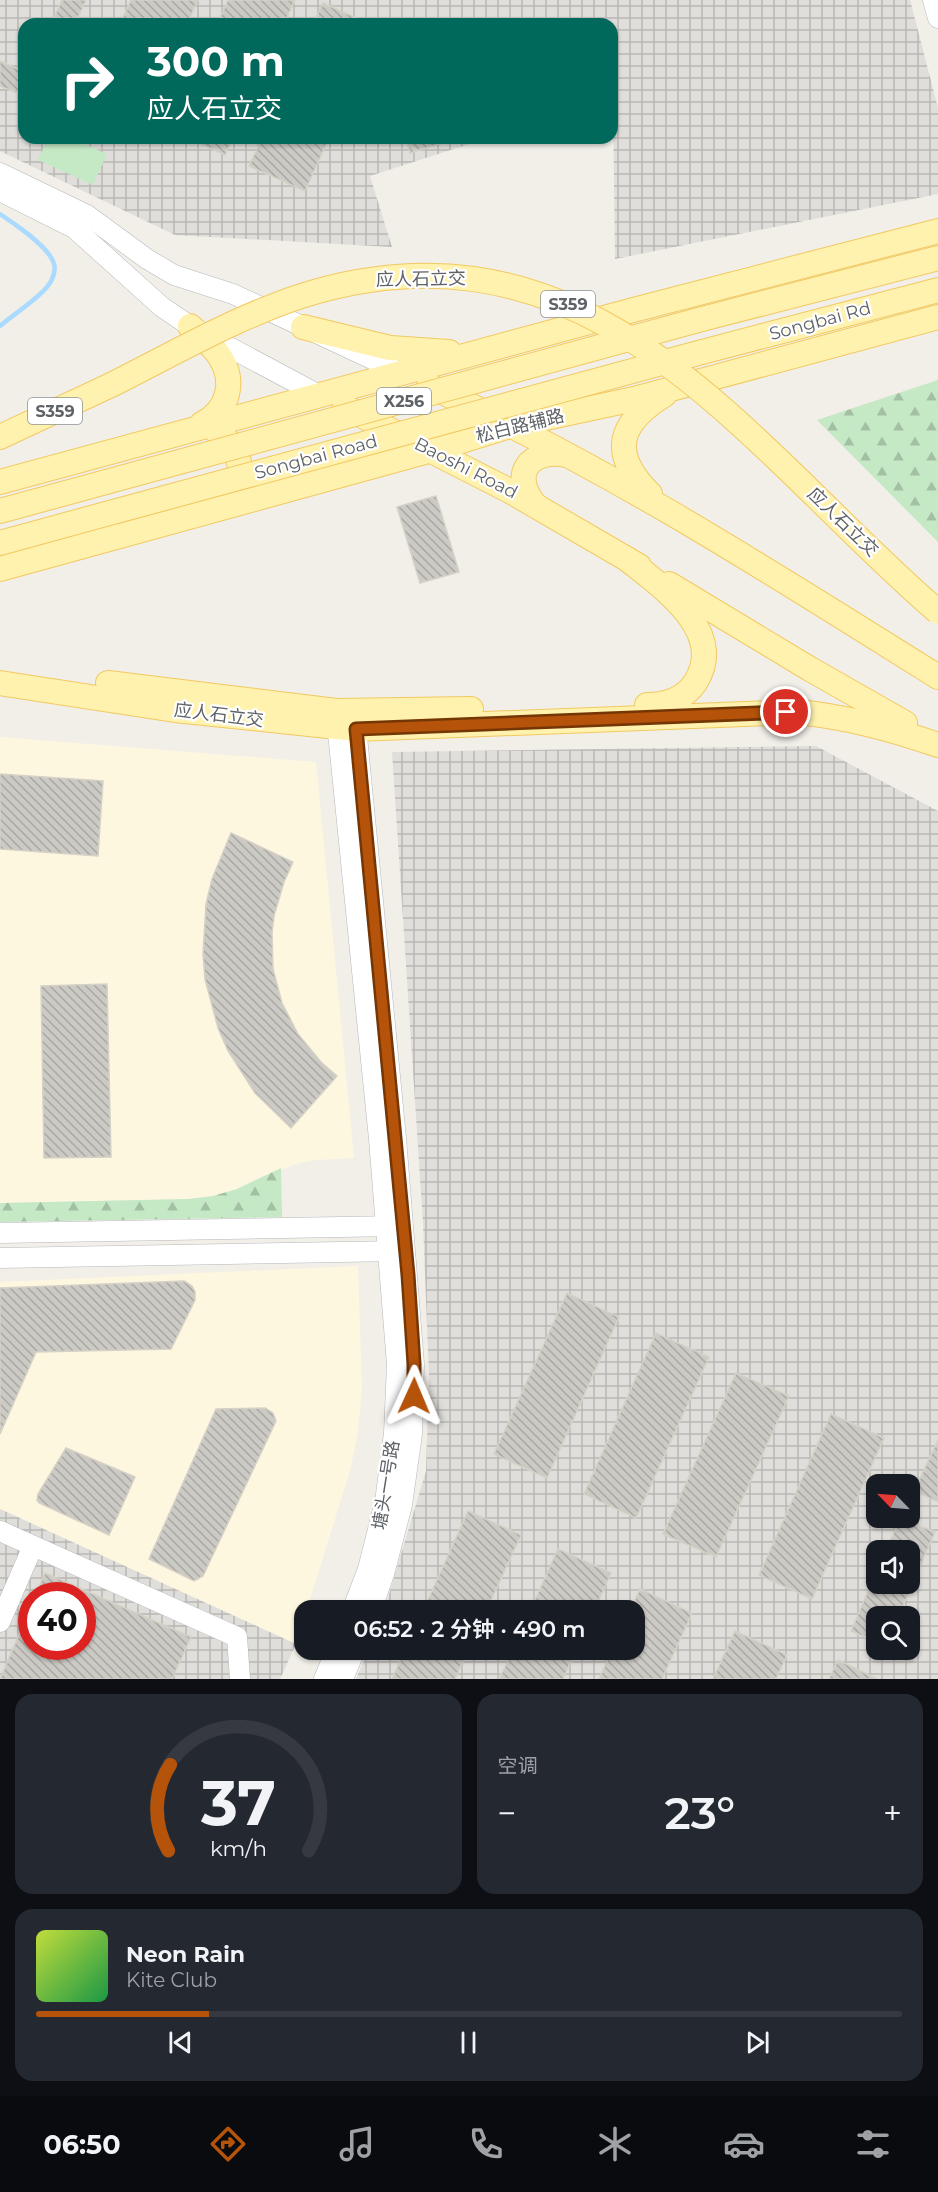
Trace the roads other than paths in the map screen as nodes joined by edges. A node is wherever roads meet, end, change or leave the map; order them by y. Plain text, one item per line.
1 (933, 0) edge
2 (938, 18) edge
3 (0, 172) edge
4 (0, 191) edge
5 (938, 231) edge
6 (938, 258) edge
7 (938, 290) edge
8 (656, 304) junction
9 (938, 317) edge
10 (702, 319) joint
11 (190, 326) junction
12 (303, 327) junction
13 (476, 352) junction
14 (702, 352) joint
15 (402, 374) junction
16 (674, 389) junction
17 (319, 394) junction
18 (513, 426) junction
19 (192, 429) junction
20 (0, 437) edge
21 (432, 450) junction
22 (567, 455) junction
23 (0, 482) edge
24 (536, 506) junction
25 (664, 508) junction
26 (213, 510) junction
27 (0, 511) edge
28 (0, 543) edge
29 (627, 559) junction
30 (0, 569) edge
31 (938, 612) edge
32 (0, 666) edge
33 (938, 677) edge
34 (0, 683) edge
35 (346, 720) junction
36 (938, 743) edge
37 (395, 1226) junction
38 (0, 1233) edge
39 (397, 1251) junction
40 (0, 1258) edge
41 (0, 1531) edge
42 (33, 1546) junction
43 (356, 1600) edge
44 (375, 1600) edge
45 (0, 1622) edge
46 (332, 1660) edge
47 (351, 1660) edge
48 (240, 1679) edge
49 (324, 1679) edge
50 (343, 1679) edge

1 - 2 street
3 - 12 street
4 - 11 street, Baoshi Road
5 - 8 main road, X256
6 - 10 main road, Songbai Rd / X256
7 - 14 main road, Songbai Rd / X256
8 - 13 main road, X256
8 - 16 main road
9 - 16 main road, 松白路辅路
10 - 27 main road, Songbai Road / X256, bridge
11 - 17 street, Baoshi Road
11 - 19 main road
12 - 13 main road
12 - 15 street
13 - 15 main road, X256
14 - 28 main road, Songbai Road / X256, bridge
15 - 17 main road
15 - 18 main road
16 - 18 main road, 松白路辅路
16 - 25 main road
17 - 19 main road
17 - 21 main road, Baoshi Road
18 - 21 main road, 松白路辅路
18 - 22 main road
19 - 23 main road
19 - 26 main road
20 - 31 main road, 应人石立交 / S359, bridge
21 - 24 main road, Baoshi Road
21 - 26 main road, 松白路辅路
22 - 24 main road
22 - 25 main road
24 - 29 main road, Baoshi Road
25 - 33 main road
26 - 30 main road, 松白路辅路
29 - 35 main road
29 - 36 main road, Baoshi Road
32 - 35 main road
34 - 35 main road, 应人石立交
35 - 36 main road, 应人石立交
35 - 37 street, 塘头一号路
37 - 38 street
37 - 39 street, 塘头一号路
39 - 40 street
39 - 43 street, 塘头一号路
39 - 44 street, 塘头一号路
41 - 42 street
42 - 45 street
42 - 48 street
46 - 49 street
47 - 50 street

